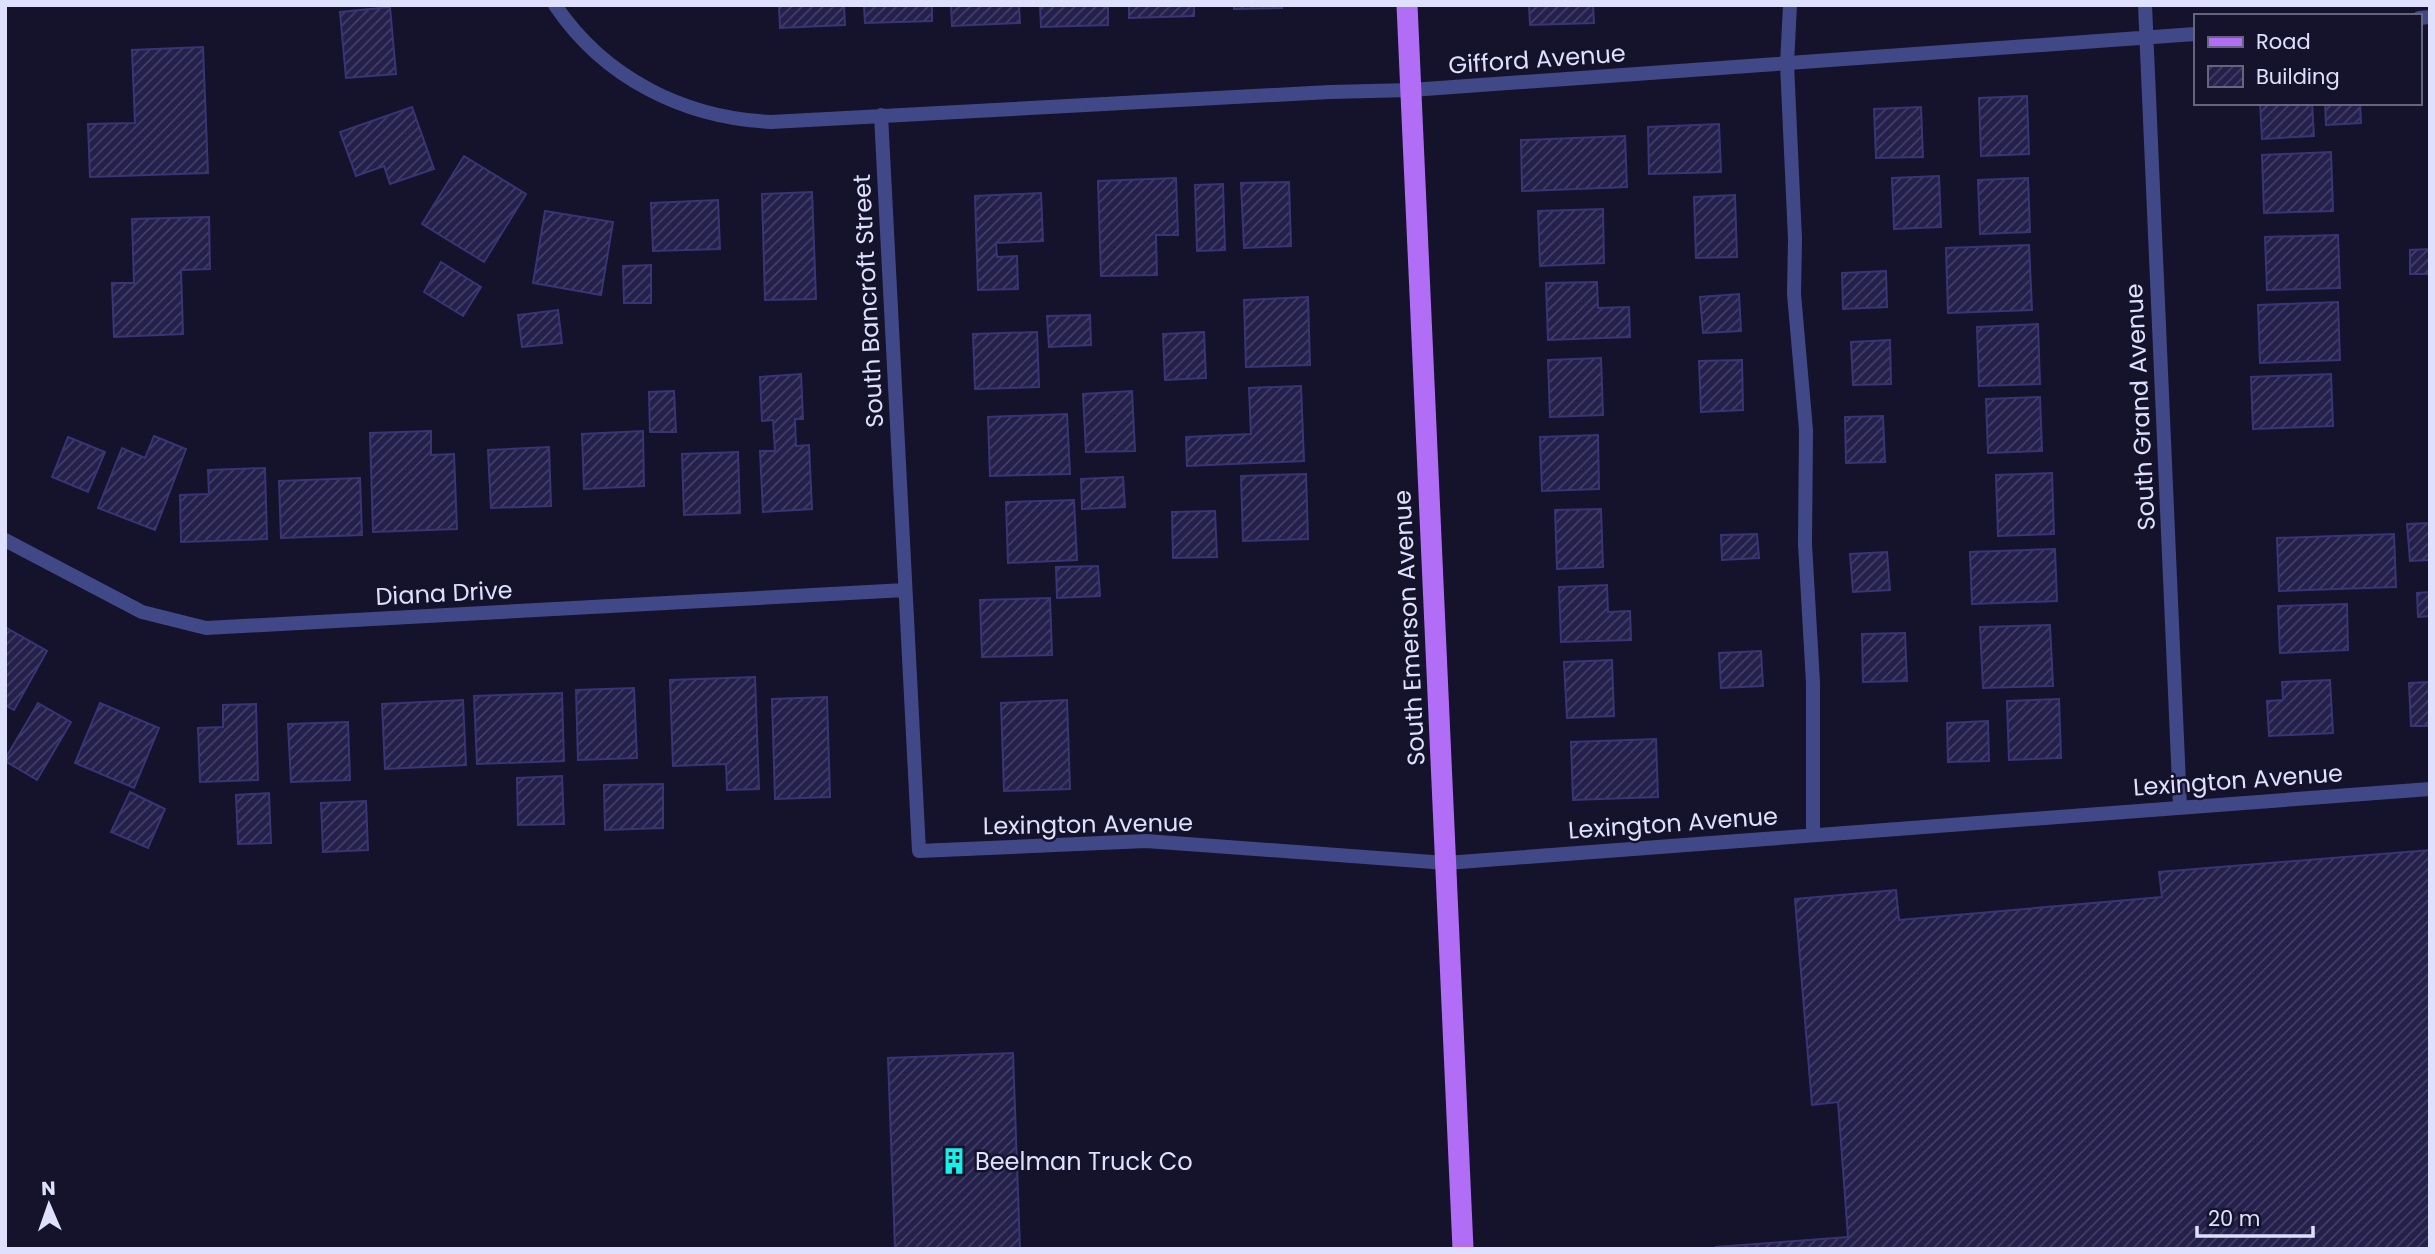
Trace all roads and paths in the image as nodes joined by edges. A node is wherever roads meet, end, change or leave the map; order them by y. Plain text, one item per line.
1 (555, 5) edge
2 (1407, 5) edge
3 (1790, 5) edge
4 (2145, 5) edge
5 (2194, 34) edge
6 (2146, 38) junction
7 (1787, 64) junction
8 (1411, 90) junction
9 (881, 115) junction
10 (5, 540) edge
11 (905, 590) junction
12 (2430, 789) edge
13 (2180, 807) junction
14 (1813, 835) junction
15 (919, 851) joint
16 (1446, 863) junction
17 (1463, 1249) edge

1 - 9 street
2 - 8 main road, South Emerson Avenue
3 - 7 street
4 - 6 street, South Grand Avenue
5 - 6 street, Gifford Avenue
6 - 7 street, Gifford Avenue
6 - 13 street, South Grand Avenue
7 - 8 street, Gifford Avenue
7 - 14 street
8 - 9 street, Gifford Avenue
8 - 16 main road, South Emerson Avenue
9 - 11 street, South Bancroft Street
10 - 11 street, Diana Drive
11 - 15 street, South Bancroft Street
12 - 13 street, Lexington Avenue
13 - 14 street, Lexington Avenue
14 - 16 street, Lexington Avenue
15 - 16 street, Lexington Avenue
16 - 17 main road, South Emerson Avenue

